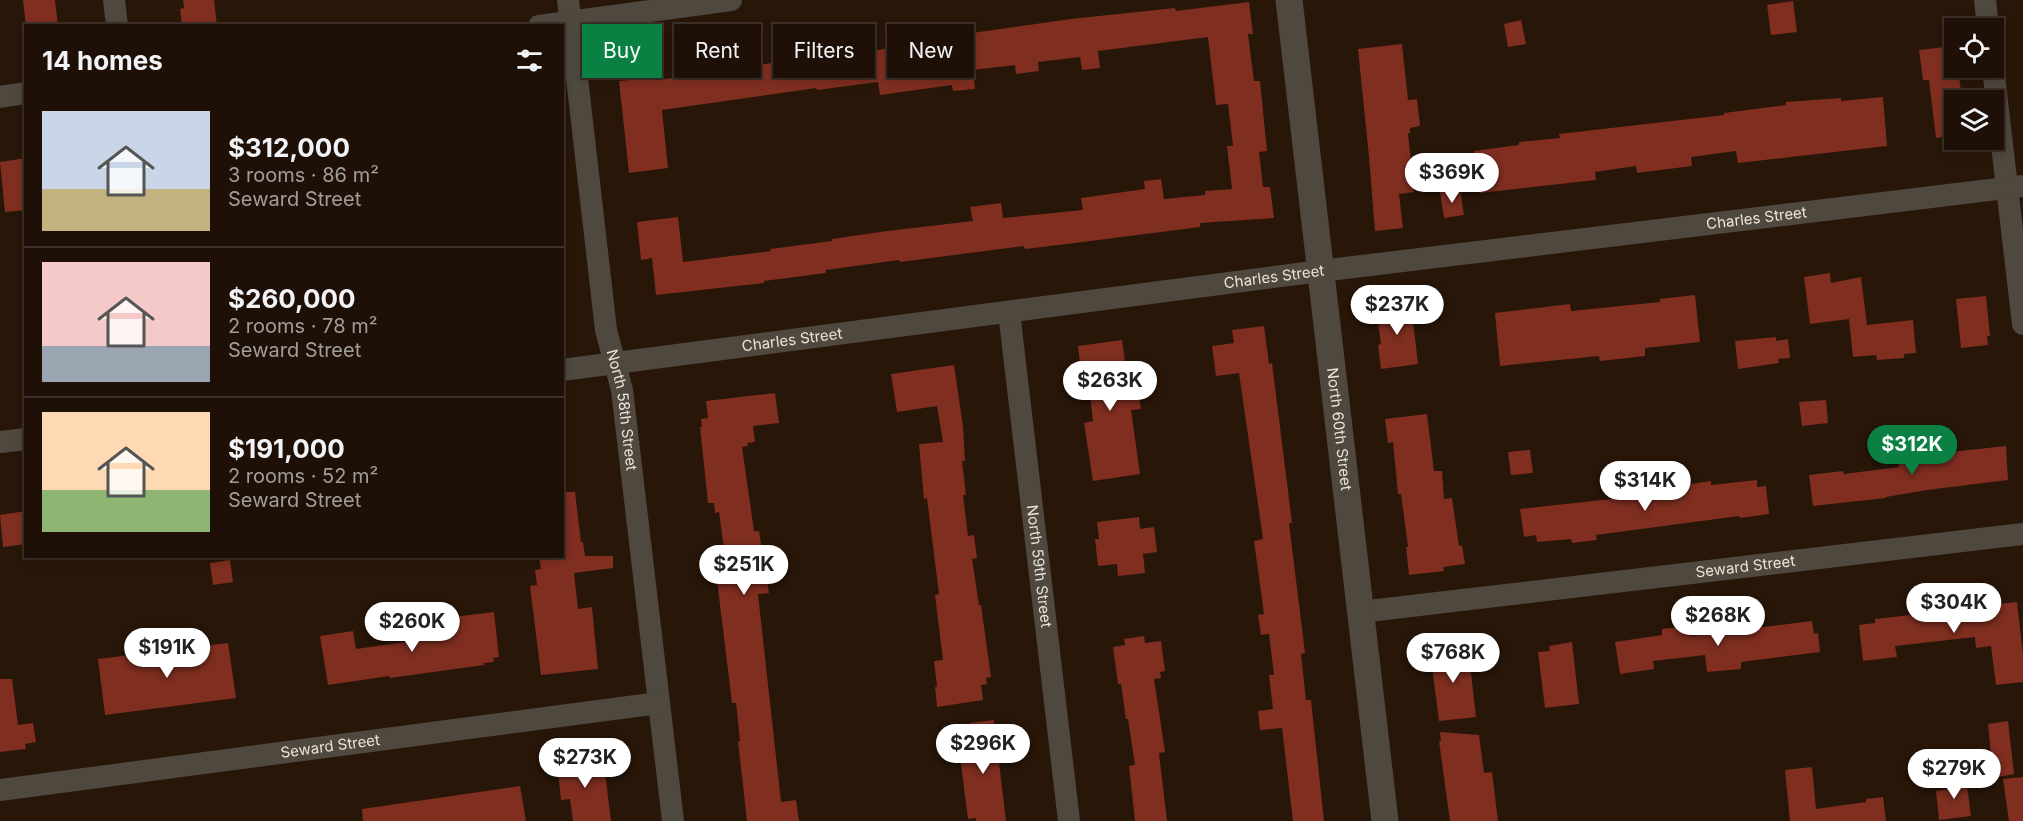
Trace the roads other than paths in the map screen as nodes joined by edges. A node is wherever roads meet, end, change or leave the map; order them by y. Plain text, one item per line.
1 (114, 0) edge
2 (731, 0) edge
3 (1289, 0) edge
4 (1985, 0) edge
5 (569, 11) edge
6 (1987, 18) edge
7 (117, 24) edge
8 (543, 24) edge
9 (1995, 78) edge
10 (24, 93) edge
11 (0, 97) edge
12 (2015, 187) edge
13 (1320, 271) junction
14 (1010, 312) junction
15 (2023, 324) edge
16 (615, 363) junction
17 (564, 370) edge
18 (24, 439) edge
19 (0, 442) edge
20 (2023, 534) edge
21 (1360, 612) junction
22 (659, 703) junction
23 (0, 789) edge
24 (673, 821) edge
25 (1069, 821) edge
26 (1385, 821) edge

1 - 7 street
2 - 5 street
3 - 13 street, North 60th Street
4 - 6 street
5 - 8 street
5 - 16 street, North 58th Street
9 - 12 street
10 - 11 street
12 - 13 street, Charles Street
12 - 15 street
13 - 14 street, Charles Street
13 - 21 street, North 60th Street
14 - 16 street, Charles Street
14 - 25 street, North 59th Street
16 - 17 street, Charles Street
16 - 22 street, North 58th Street
18 - 19 street
20 - 21 street, Seward Street
21 - 26 street, North 60th Street
22 - 23 street, Seward Street
22 - 24 street, North 58th Street

